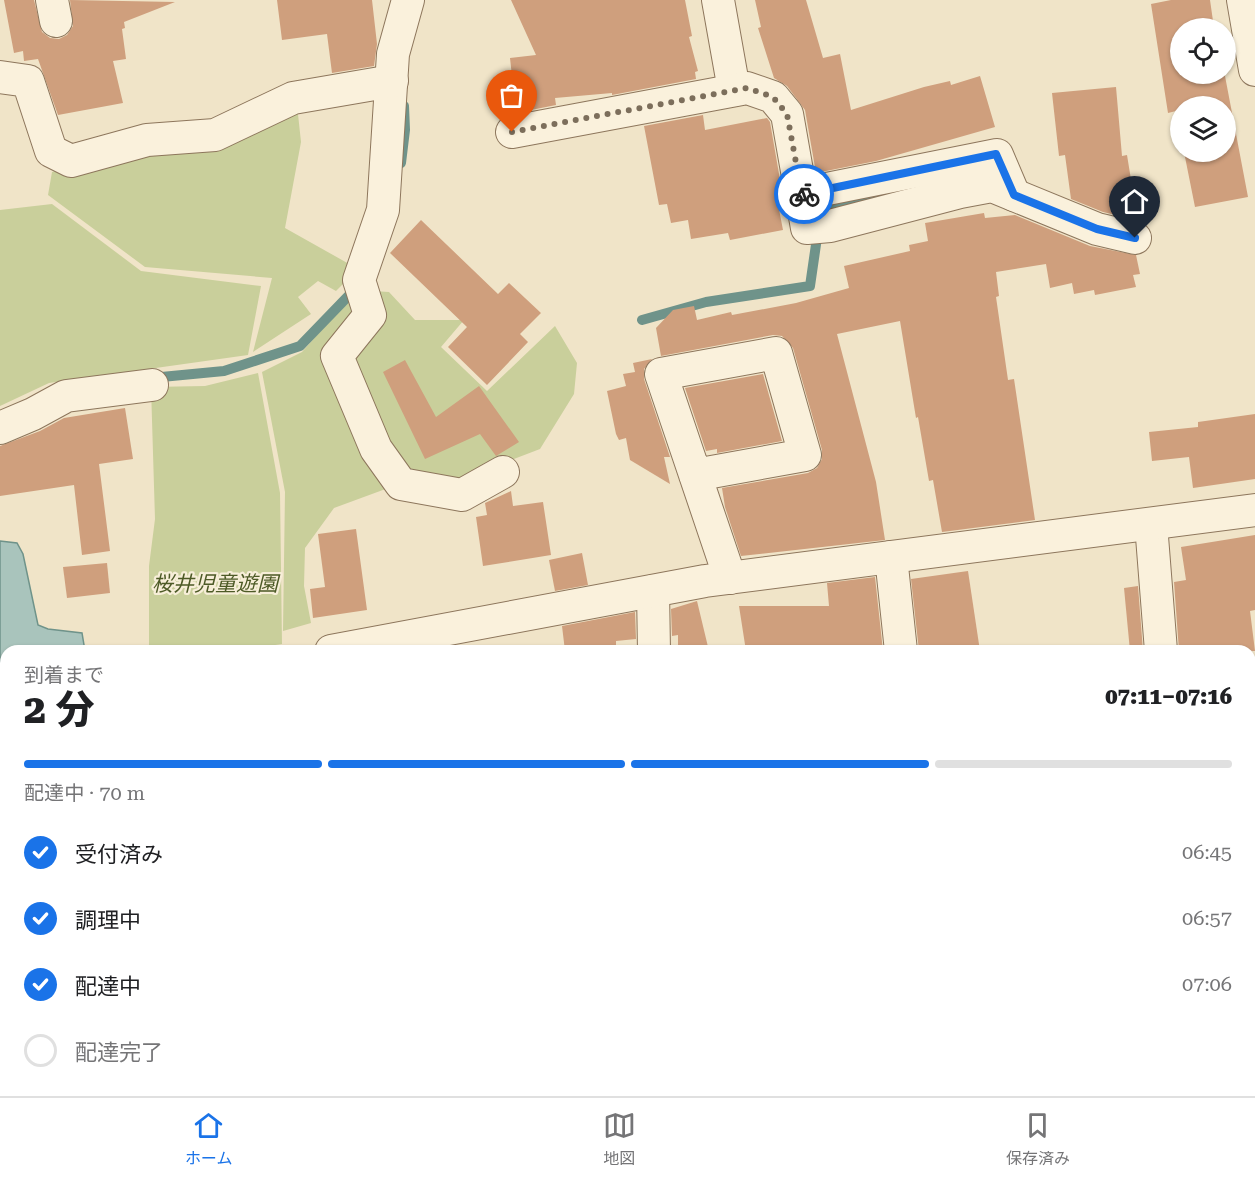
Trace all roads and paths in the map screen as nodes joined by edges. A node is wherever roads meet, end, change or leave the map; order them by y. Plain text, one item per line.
1 (408, 0) edge
2 (718, 0) edge
3 (1243, 0) edge
4 (1255, 70) edge
5 (0, 77) edge
6 (392, 81) junction
7 (734, 90) junction
8 (512, 132) dead end
9 (1135, 238) dead end
10 (152, 385) dead end
11 (0, 428) edge
12 (503, 472) dead end
13 (695, 475) junction
14 (1255, 510) edge
15 (1151, 524) junction
16 (891, 557) junction
17 (730, 578) junction
18 (653, 591) junction
19 (363, 645) edge
20 (654, 645) edge
21 (900, 645) edge
22 (1161, 645) edge

1 - 6 street
2 - 7 street
3 - 4 street
5 - 6 street
6 - 12 street
7 - 8 street
7 - 9 street
10 - 11 street
13 - 13 street
13 - 17 street
14 - 15 street
15 - 16 street
15 - 22 street
16 - 17 street
16 - 21 street
17 - 18 street
18 - 19 street
18 - 20 street

